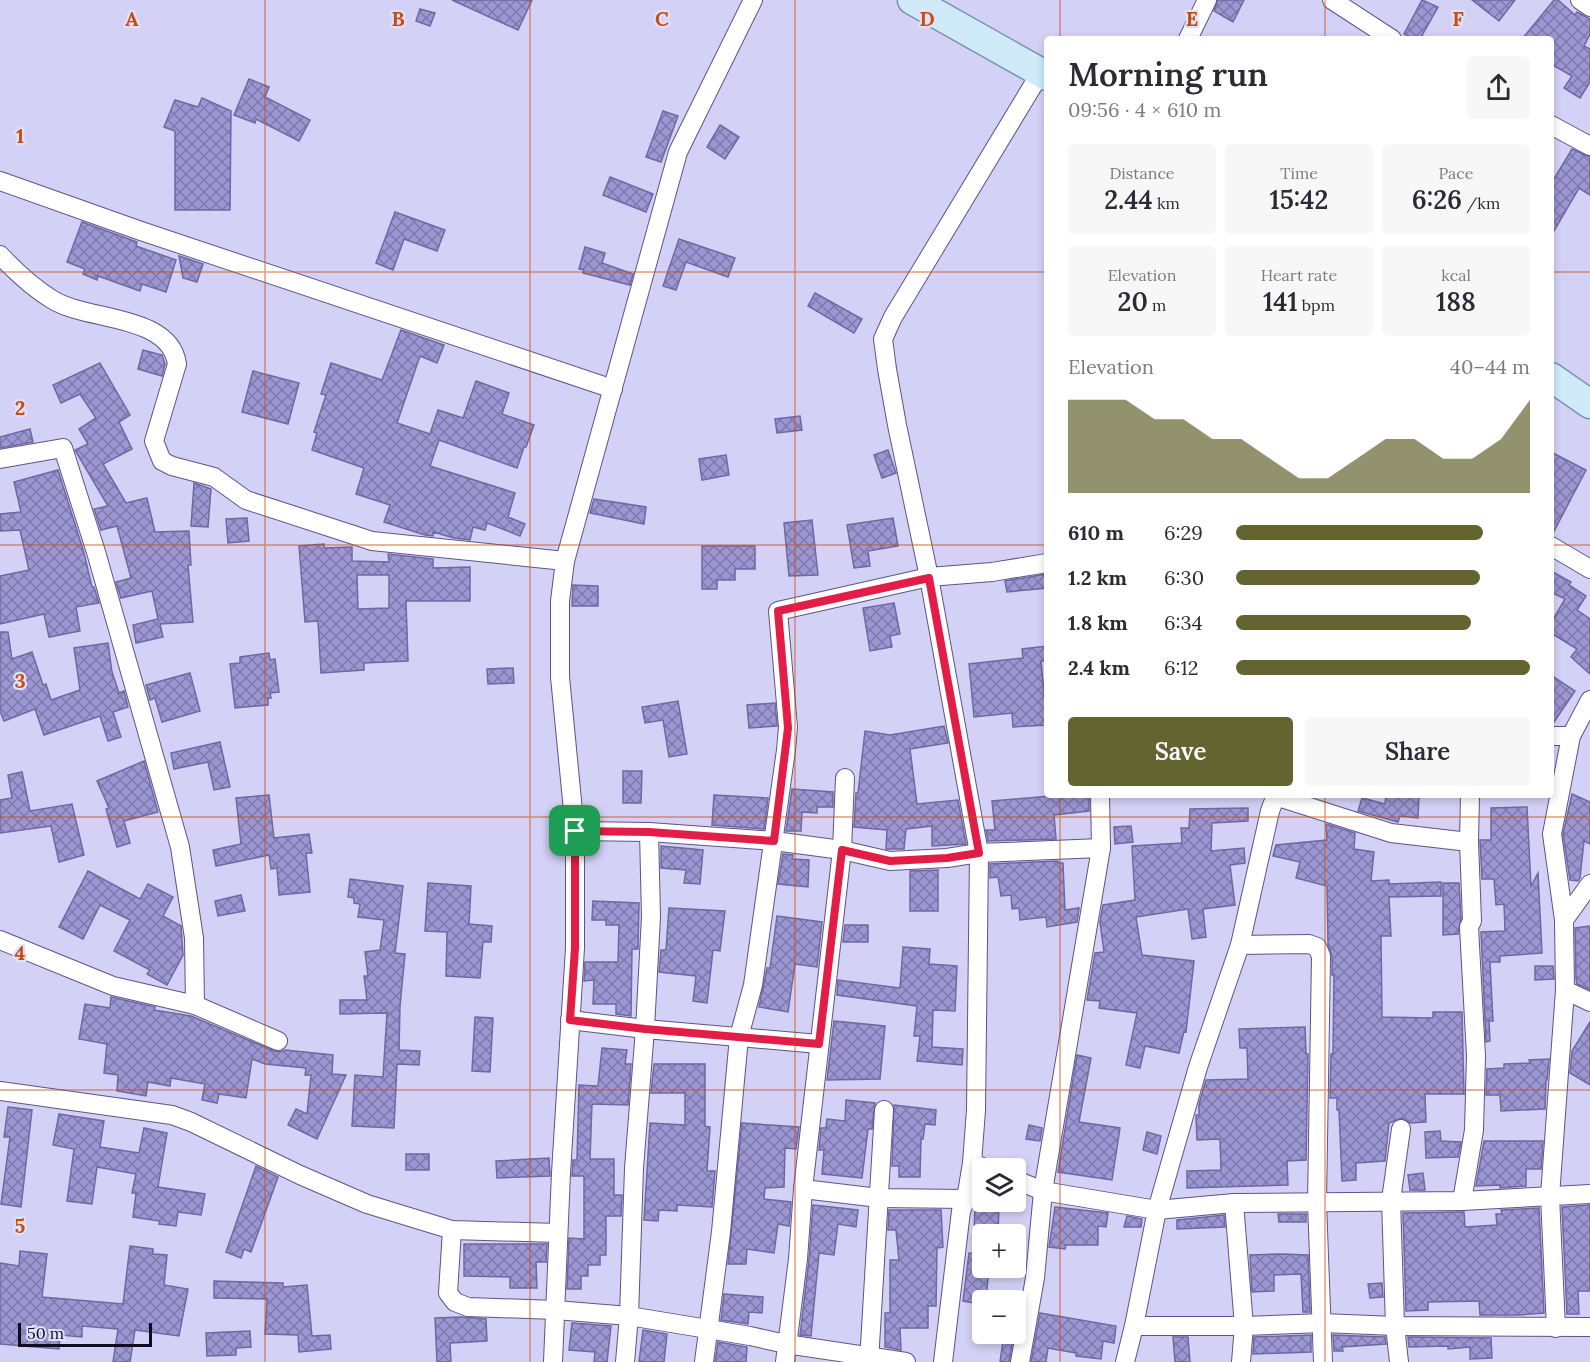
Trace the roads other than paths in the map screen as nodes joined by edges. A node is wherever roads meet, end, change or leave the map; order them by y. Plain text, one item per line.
1 (753, 0) edge
2 (912, 0) edge
3 (1207, 0) edge
4 (1332, 0) edge
5 (1580, 0) edge
6 (1590, 7) edge
7 (1189, 36) edge
8 (1387, 36) edge
9 (1044, 74) edge
10 (1554, 127) edge
11 (1590, 146) edge
12 (0, 181) edge
13 (0, 255) edge
14 (1554, 379) edge
15 (613, 389) junction
16 (1590, 404) edge
17 (0, 459) edge
18 (1554, 548) edge
19 (565, 561) junction
20 (1044, 563) edge
21 (1590, 569) edge
22 (929, 578) junction
23 (1590, 700) edge
24 (1554, 736) edge
25 (1571, 736) junction
26 (845, 778) dead end
27 (1100, 798) edge
28 (1275, 798) edge
29 (1285, 798) edge
30 (1470, 798) edge
31 (575, 831) junction
32 (649, 832) junction
33 (774, 841) junction
34 (1469, 842) junction
35 (1101, 848) junction
36 (842, 850) junction
37 (979, 853) junction
38 (1590, 884) edge
39 (1564, 920) junction
40 (0, 940) edge
41 (1240, 945) junction
42 (1565, 990) junction
43 (1590, 1002) edge
44 (195, 1005) junction
45 (570, 1020) junction
46 (645, 1029) junction
47 (739, 1037) junction
48 (278, 1041) dead end
49 (819, 1044) junction
50 (0, 1091) edge
51 (884, 1110) dead end
52 (1401, 1130) dead end
53 (978, 1158) edge
54 (972, 1182) edge
55 (1026, 1184) edge
56 (803, 1189) junction
57 (1043, 1191) junction
58 (1590, 1194) edge
59 (1550, 1196) junction
60 (879, 1198) junction
61 (966, 1199) junction
62 (1391, 1200) junction
63 (1462, 1201) junction
64 (1234, 1203) junction
65 (1317, 1203) junction
66 (1156, 1210) junction
67 (452, 1230) junction
68 (558, 1233) junction
69 (556, 1310) junction
70 (629, 1316) junction
71 (1322, 1323) junction
72 (1134, 1326) junction
73 (1244, 1326) junction
74 (1395, 1326) junction
75 (1590, 1327) edge
76 (1556, 1328) junction
77 (708, 1330) junction
78 (785, 1353) edge
79 (869, 1360) edge
80 (553, 1362) edge
81 (625, 1362) edge
82 (704, 1362) edge
83 (906, 1362) edge
84 (943, 1362) edge
85 (1020, 1362) edge
86 (1125, 1362) edge
87 (1241, 1362) edge
88 (1323, 1362) edge
89 (1399, 1362) edge

1 - 15 street
2 - 9 main road
3 - 7 street
4 - 8 street
5 - 6 street
9 - 22 street
10 - 11 street
12 - 15 street
13 - 19 street
14 - 16 main road
15 - 19 street
17 - 44 street
18 - 21 street
19 - 31 street
20 - 22 street
22 - 33 street
22 - 37 street
23 - 25 street
24 - 25 street
25 - 39 street
26 - 36 street
27 - 35 street
28 - 41 street
29 - 34 street
30 - 34 street
31 - 32 street
31 - 45 street
32 - 33 street
32 - 46 street
33 - 36 street
33 - 47 street
34 - 63 street
35 - 37 street
35 - 57 street
36 - 37 street
36 - 49 street
37 - 53 street
38 - 39 street
39 - 42 street
40 - 44 street
41 - 65 street
41 - 66 street
42 - 43 street
42 - 59 street
44 - 48 street
45 - 46 street
45 - 68 street
46 - 47 street
46 - 70 street
47 - 49 street
47 - 77 street
49 - 56 street
50 - 67 street
51 - 60 street
52 - 62 street
54 - 61 street
55 - 57 street
56 - 60 street
56 - 78 street
57 - 66 street
57 - 85 street
58 - 59 street
59 - 63 street
59 - 76 street
60 - 61 street
60 - 79 street
61 - 84 street
62 - 63 street
62 - 65 street
62 - 74 street
64 - 65 street
64 - 66 street
64 - 73 street
65 - 71 street
66 - 72 street
67 - 68 street
67 - 69 street
68 - 69 street
69 - 70 street
69 - 80 street
70 - 77 street
70 - 81 street
71 - 73 street
71 - 74 street
71 - 88 street
72 - 73 street
72 - 86 street
73 - 87 street
74 - 76 street
74 - 89 street
75 - 76 street
77 - 78 street
77 - 82 street
78 - 79 street
79 - 83 street

